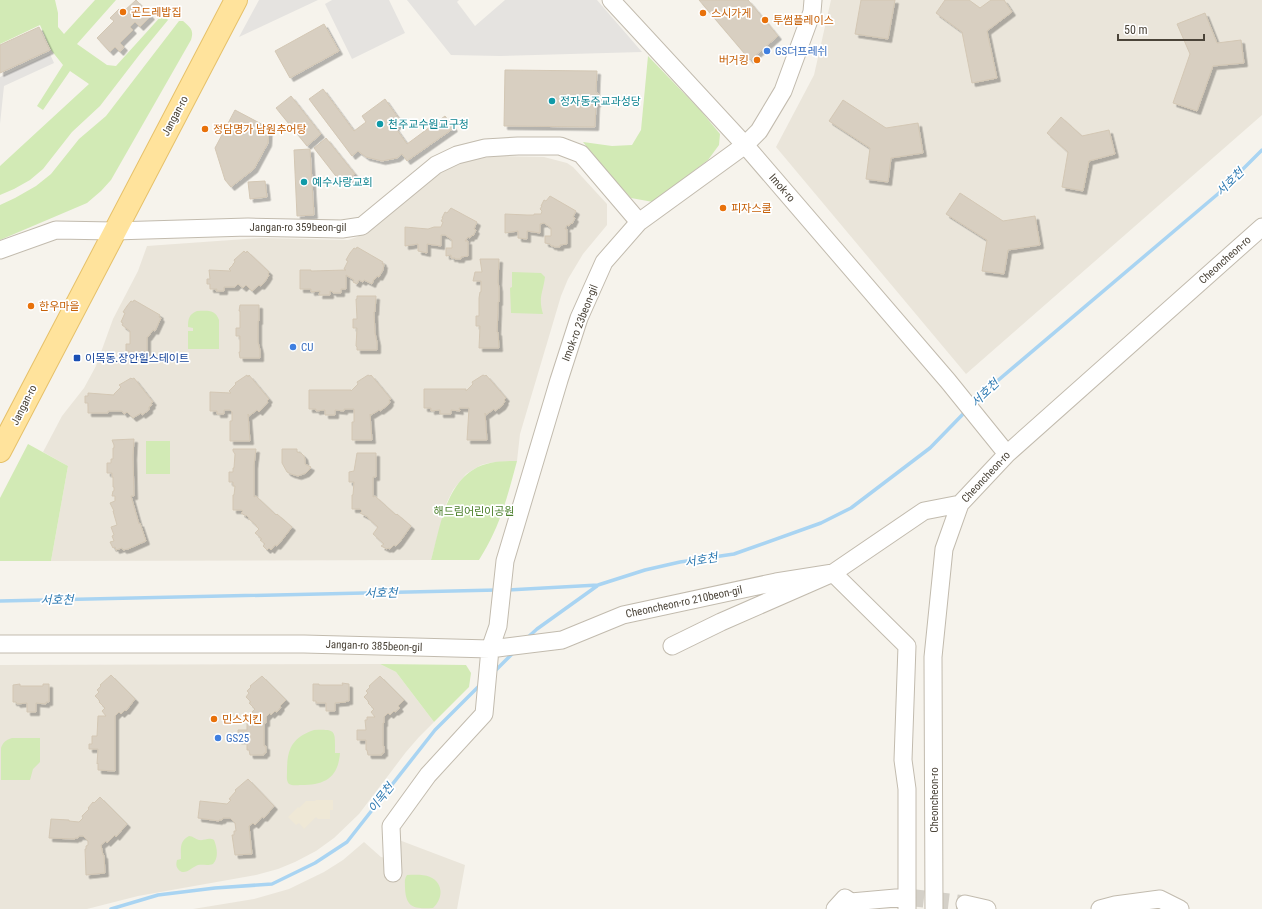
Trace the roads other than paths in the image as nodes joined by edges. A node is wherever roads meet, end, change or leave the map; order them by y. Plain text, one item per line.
1 (236, 0) edge
2 (814, 0) edge
3 (620, 3) edge
4 (745, 145) junction
5 (639, 222) junction
6 (1262, 227) edge
7 (114, 231) junction
8 (0, 250) edge
9 (0, 451) edge
10 (1006, 454) junction
11 (960, 504) junction
12 (833, 573) junction
13 (0, 644) edge
14 (672, 646) dead end
15 (490, 649) junction
16 (393, 873) dead end
17 (907, 903) edge
18 (965, 904) tunnel mouth
19 (1162, 904) edge
20 (835, 909) edge
21 (934, 909) edge
22 (987, 909) edge
23 (1100, 909) edge
24 (1180, 909) edge

1 - 7 main road, Jangan-ro
2 - 4 street, Imok-ro 23beon-gil
3 - 4 street, Imok-ro
4 - 5 street, Imok-ro 23beon-gil
4 - 10 street, Imok-ro
5 - 7 street, Jangan-ro 359beon-gil
5 - 15 street, Imok-ro 23beon-gil
6 - 10 street, Cheoncheon-ro
7 - 8 street
7 - 9 main road, Jangan-ro
10 - 11 street, Cheoncheon-ro
11 - 12 street, Cheoncheon-ro 210beon-gil
11 - 21 street, Cheoncheon-ro
12 - 14 street, Cheoncheon-ro 210beon-gil
12 - 15 street, Cheoncheon-ro 210beon-gil
12 - 17 street
13 - 15 street, Jangan-ro 385beon-gil
15 - 16 street
17 - 20 street
18 - 22 street
19 - 23 street
19 - 24 street

